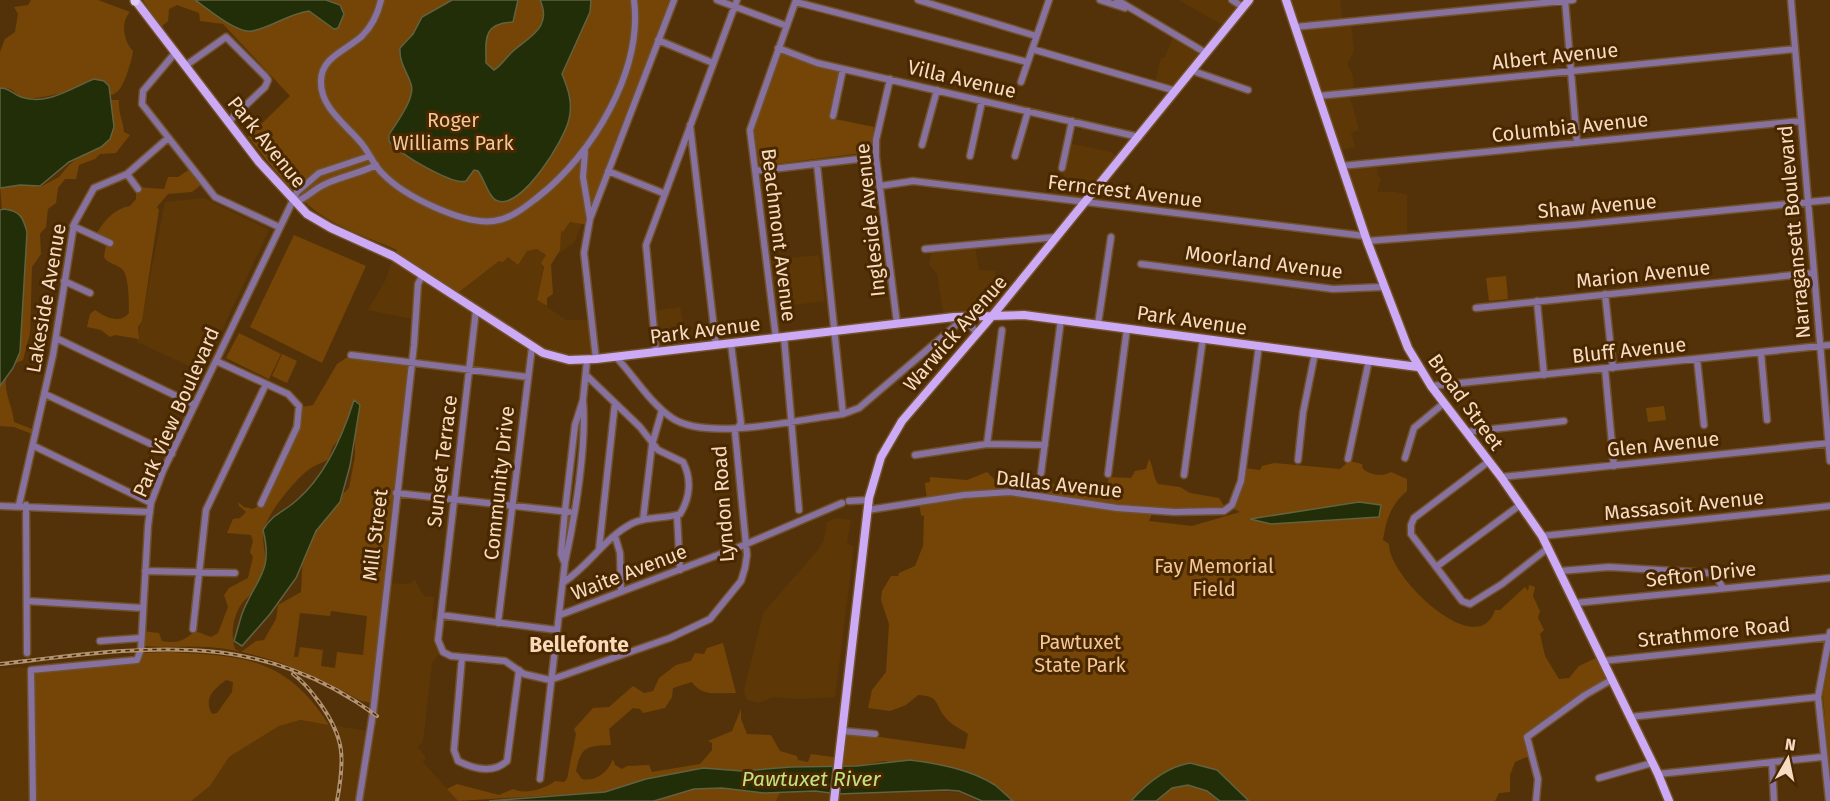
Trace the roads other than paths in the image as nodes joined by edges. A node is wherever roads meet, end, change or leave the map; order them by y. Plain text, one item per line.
1 (135, 0) edge
2 (381, 0) edge
3 (634, 0) edge
4 (674, 0) edge
5 (717, 0) edge
6 (918, 0) edge
7 (1049, 0) edge
8 (1100, 0) edge
9 (1117, 0) edge
10 (1232, 0) edge
11 (1286, 0) edge
12 (1565, 0) edge
13 (1573, 0) edge
14 (1791, 0) edge
15 (796, 1) edge
16 (736, 3) edge
17 (1246, 4) edge
18 (1134, 11) junction
19 (787, 26) junction
20 (1295, 27) junction
21 (1036, 36) junction
22 (658, 40) junction
23 (778, 48) junction
24 (1032, 49) junction
25 (1795, 49) junction
26 (1206, 52) junction
27 (175, 53) junction
28 (1027, 62) junction
29 (713, 63) junction
30 (185, 66) junction
31 (843, 69) junction
32 (1192, 71) junction
33 (1571, 71) junction
34 (890, 80) junction
35 (1022, 82) dead end
36 (937, 90) junction
37 (1248, 90) dead end
38 (1176, 91) junction
39 (1318, 96) junction
40 (982, 101) junction
41 (1028, 111) junction
42 (833, 117) dead end
43 (1072, 121) junction
44 (1801, 121) junction
45 (228, 122) junction
46 (690, 123) junction
47 (1139, 136) junction
48 (167, 139) junction
49 (1577, 143) junction
50 (922, 145) dead end
51 (586, 149) junction
52 (370, 156) junction
53 (970, 156) dead end
54 (1015, 156) dead end
55 (876, 157) junction
56 (817, 164) junction
57 (376, 165) junction
58 (1341, 166) junction
59 (1062, 168) dead end
60 (569, 169) junction
61 (609, 171) junction
62 (755, 171) junction
63 (127, 174) junction
64 (584, 182) junction
65 (880, 186) junction
66 (138, 189) dead end
67 (663, 193) junction
68 (1830, 200) edge
69 (293, 202) junction
70 (1808, 202) junction
71 (1085, 203) junction
72 (590, 219) junction
73 (73, 226) junction
74 (279, 227) junction
75 (1057, 237) junction
76 (1111, 237) dead end
77 (1366, 238) junction
78 (110, 243) dead end
79 (926, 249) dead end
80 (1141, 264) dead end
81 (423, 273) junction
82 (1813, 273) junction
83 (64, 281) junction
84 (1383, 287) junction
85 (90, 293) dead end
86 (1605, 294) junction
87 (1008, 297) junction
88 (1537, 301) junction
89 (1476, 308) dead end
90 (476, 310) junction
91 (993, 315) junction
92 (1022, 315) junction
93 (958, 319) junction
94 (1061, 319) junction
95 (897, 323) junction
96 (1098, 324) junction
97 (1127, 328) junction
98 (1002, 330) dead end
99 (834, 331) junction
100 (977, 333) junction
101 (56, 338) junction
102 (780, 338) junction
103 (1203, 338) junction
104 (731, 344) junction
105 (716, 345) junction
106 (1259, 345) junction
107 (1830, 345) edge
108 (1820, 346) junction
109 (532, 347) junction
110 (657, 352) junction
111 (1315, 353) junction
112 (1761, 353) junction
113 (351, 355) dead end
114 (616, 357) junction
115 (1697, 359) junction
116 (592, 360) junction
117 (1369, 360) junction
118 (216, 361) junction
119 (412, 363) junction
120 (1418, 367) junction
121 (1613, 368) junction
122 (1605, 369) junction
123 (469, 370) junction
124 (586, 375) junction
125 (1544, 375) junction
126 (528, 377) junction
127 (266, 384) junction
128 (1431, 386) junction
129 (45, 394) junction
130 (583, 400) junction
131 (1444, 403) junction
132 (615, 404) junction
133 (195, 405) junction
134 (662, 410) junction
135 (843, 414) junction
136 (792, 420) junction
137 (1767, 420) dead end
138 (1564, 421) dead end
139 (1704, 425) dead end
140 (738, 428) junction
141 (1466, 432) junction
142 (1829, 443) edge
143 (987, 444) junction
144 (652, 445) junction
145 (1045, 445) junction
146 (34, 446) junction
147 (172, 454) junction
148 (915, 455) dead end
149 (1405, 458) dead end
150 (1348, 459) dead end
151 (1298, 460) dead end
152 (1830, 461) edge
153 (1488, 462) junction
154 (1614, 466) junction
155 (1041, 473) dead end
156 (1108, 474) dead end
157 (1184, 476) dead end
158 (1501, 477) junction
159 (396, 493) junction
160 (454, 500) junction
161 (151, 503) junction
162 (261, 504) dead end
163 (22, 505) junction
164 (513, 505) junction
165 (868, 505) junction
166 (1520, 505) junction
167 (0, 506) edge
168 (1830, 506) edge
169 (799, 510) dead end
170 (565, 511) junction
171 (150, 512) junction
172 (573, 513) junction
173 (677, 515) junction
174 (643, 520) junction
175 (615, 536) junction
176 (1542, 536) junction
177 (744, 545) junction
178 (1548, 548) junction
179 (600, 549) junction
180 (565, 562) junction
181 (1436, 567) junction
182 (680, 570) junction
183 (145, 572) junction
184 (1560, 572) junction
185 (200, 573) junction
186 (235, 573) dead end
187 (1830, 578) edge
188 (564, 582) junction
189 (1723, 588) junction
190 (621, 592) junction
191 (27, 601) junction
192 (1575, 603) junction
193 (143, 608) junction
194 (441, 615) junction
195 (560, 615) junction
196 (498, 623) junction
197 (193, 629) dead end
198 (557, 630) junction
199 (1829, 634) edge
200 (141, 638) junction
201 (100, 641) dead end
202 (1828, 645) edge
203 (27, 653) dead end
204 (462, 657) junction
205 (1603, 661) junction
206 (519, 670) junction
207 (550, 680) junction
208 (1611, 680) junction
209 (1818, 697) junction
210 (1630, 717) junction
211 (843, 731) junction
212 (875, 734) dead end
213 (1822, 757) junction
214 (1772, 762) junction
215 (1652, 763) junction
216 (1658, 774) junction
217 (1599, 778) dead end
218 (540, 779) dead end
219 (836, 798) edge
220 (33, 801) edge
221 (359, 801) edge
222 (1536, 801) edge
223 (1669, 801) edge
224 (1774, 801) edge
225 (1829, 801) edge

1 - 27 main road, Park Avenue
2 - 52 street
3 - 51 street
4 - 22 street
5 - 16 street
6 - 21 street
7 - 21 street
8 - 18 street
9 - 18 street
10 - 17 street
11 - 20 main road, Broad Street
12 - 13 street
12 - 20 street
12 - 33 street
14 - 25 street, Narragansett Boulevard
15 - 19 street, Beachmont Avenue
15 - 28 street
16 - 19 street
16 - 29 street
17 - 26 main road, Warwick Avenue
18 - 26 street
19 - 23 street, Beachmont Avenue
20 - 39 main road, Broad Street
21 - 24 street
22 - 29 street
22 - 61 street
23 - 31 street, Villa Avenue
23 - 62 street, Beachmont Avenue
24 - 28 street
24 - 38 street
25 - 33 street, Albert Avenue
25 - 44 street, Narragansett Boulevard
26 - 32 main road, Warwick Avenue
27 - 30 main road, Park Avenue
27 - 48 street
28 - 35 street
29 - 46 street
30 - 45 main road, Park Avenue
30 - 45 street
31 - 34 street, Villa Avenue
31 - 42 street
32 - 37 street
32 - 38 main road, Warwick Avenue
33 - 39 street, Albert Avenue
33 - 49 street
34 - 36 street, Villa Avenue
34 - 55 street, Ingleside Avenue
36 - 40 street, Villa Avenue
36 - 50 street
38 - 47 main road, Warwick Avenue
39 - 58 main road, Broad Street
40 - 41 street, Villa Avenue
40 - 53 street
41 - 43 street, Villa Avenue
41 - 54 street
43 - 47 street, Villa Avenue
43 - 59 street
44 - 49 street, Columbia Avenue
44 - 70 street, Narragansett Boulevard
45 - 69 main road, Park Avenue
46 - 67 street
46 - 105 street
47 - 71 main road, Warwick Avenue
48 - 63 street, Lakeside Avenue
48 - 74 street
49 - 58 street, Columbia Avenue
51 - 60 street
51 - 64 street
52 - 57 street
52 - 69 street, Park View Boulevard
55 - 56 street
55 - 65 street, Ingleside Avenue
56 - 62 street
56 - 99 street
57 - 60 street
57 - 69 street
58 - 77 main road, Broad Street
60 - 64 street
61 - 67 street
61 - 72 street
62 - 102 street, Beachmont Avenue
63 - 66 street
63 - 73 street, Lakeside Avenue
64 - 72 street
65 - 71 street, Ferncrest Avenue
65 - 95 street, Ingleside Avenue
67 - 110 street
68 - 70 street, Shaw Avenue
69 - 74 street, Park View Boulevard
69 - 81 main road, Park Avenue
70 - 77 street, Shaw Avenue
70 - 82 street, Narragansett Boulevard
71 - 75 main road, Warwick Avenue
71 - 77 street, Ferncrest Avenue
72 - 116 street
73 - 78 street
73 - 83 street, Lakeside Avenue
74 - 118 street, Park View Boulevard
75 - 79 street
75 - 87 main road, Warwick Avenue
76 - 96 street
77 - 84 main road, Broad Street
80 - 84 street, Moorland Avenue
81 - 90 main road, Park Avenue
81 - 119 street, Mill Street
82 - 86 street, Marion Avenue
82 - 108 street, Narragansett Boulevard
83 - 85 street
83 - 101 street, Lakeside Avenue
84 - 120 main road, Broad Street
86 - 88 street, Marion Avenue
86 - 121 street
87 - 91 main road, Warwick Avenue
87 - 92 main road
88 - 89 street, Marion Avenue
88 - 125 street
90 - 109 main road, Park Avenue
90 - 123 street, Sunset Terrace
91 - 92 main road, Park Avenue
91 - 93 main road, Park Avenue
91 - 100 main road, Warwick Avenue
92 - 94 main road, Park Avenue
93 - 95 main road, Park Avenue
93 - 100 street
93 - 135 street
94 - 96 main road, Park Avenue
94 - 145 street
95 - 99 main road, Park Avenue
96 - 97 main road, Park Avenue
97 - 103 main road, Park Avenue
97 - 156 street
98 - 143 street
99 - 102 main road, Park Avenue
99 - 135 street
100 - 165 main road, Warwick Avenue
101 - 129 street, Lakeside Avenue
101 - 133 street
102 - 104 main road, Park Avenue
102 - 136 street, Beachmont Avenue
103 - 106 main road, Park Avenue
103 - 157 street
104 - 105 main road, Park Avenue
104 - 140 street, Lyndon Road
105 - 110 main road, Park Avenue
106 - 111 main road, Park Avenue
106 - 165 street, Dallas Avenue
107 - 108 street, Bluff Avenue
108 - 112 street, Bluff Avenue
108 - 142 street, Narragansett Boulevard
109 - 116 main road, Park Avenue
109 - 126 street, Community Drive
110 - 114 main road, Park Avenue
111 - 117 main road, Park Avenue
111 - 151 street
112 - 115 street, Bluff Avenue
112 - 137 street
113 - 119 street
114 - 116 main road, Park Avenue
114 - 134 street
115 - 121 street, Bluff Avenue
115 - 139 street
116 - 124 street
117 - 120 main road, Park Avenue
117 - 150 street
118 - 127 street
118 - 133 street, Park View Boulevard
119 - 123 street
119 - 159 street, Mill Street
120 - 128 main road, Broad Street
121 - 122 street, Bluff Avenue
122 - 125 street, Bluff Avenue
122 - 154 street
123 - 126 street
123 - 160 street, Sunset Terrace
124 - 130 street
124 - 132 street
125 - 128 street, Bluff Avenue
126 - 164 street, Community Drive
127 - 162 street
127 - 185 street
128 - 131 main road, Broad Street
129 - 146 street, Lakeside Avenue
129 - 147 street
130 - 170 street
130 - 172 street
131 - 141 main road, Broad Street
131 - 149 street
132 - 144 street
132 - 179 street
133 - 147 street, Park View Boulevard
134 - 140 street
134 - 144 street
135 - 136 street
136 - 140 street
136 - 169 street, Beachmont Avenue
138 - 141 street
140 - 177 street, Lyndon Road
141 - 153 main road, Broad Street
142 - 152 street, Narragansett Boulevard
142 - 154 street, Glen Avenue
143 - 145 street
143 - 148 street
144 - 173 street
144 - 174 street
145 - 155 street
146 - 161 street
146 - 163 street, Lakeside Avenue
147 - 161 street, Park View Boulevard
153 - 158 main road, Broad Street
153 - 181 street
154 - 158 street, Glen Avenue
158 - 166 main road, Broad Street
159 - 160 street
159 - 221 street, Mill Street
160 - 164 street
160 - 194 street, Sunset Terrace
161 - 171 street, Park View Boulevard
163 - 167 street
163 - 171 street
163 - 191 street, Lakeside Avenue
164 - 170 street
164 - 196 street, Community Drive
165 - 177 street, Waite Avenue
165 - 211 main road, Warwick Avenue
166 - 176 main road, Broad Street
166 - 181 street
168 - 176 street, Massasoit Avenue
170 - 172 street
170 - 180 street
171 - 183 street, Park View Boulevard
172 - 180 street
173 - 174 street
173 - 182 street
174 - 175 street
175 - 179 street
175 - 190 street
176 - 178 main road, Broad Street
177 - 182 street, Waite Avenue
177 - 207 street, Lyndon Road
178 - 181 street
178 - 184 main road, Broad Street
179 - 188 street
180 - 188 street
182 - 190 street, Waite Avenue
183 - 185 street
183 - 193 street, Park View Boulevard
184 - 189 street
184 - 192 main road, Broad Street
185 - 186 street
185 - 197 street
187 - 189 street, Sefton Drive
188 - 195 street
189 - 192 street, Sefton Drive
190 - 195 street, Waite Avenue
191 - 193 street
191 - 203 street, Lakeside Avenue
192 - 205 main road, Broad Street
193 - 200 street, Park View Boulevard
194 - 196 street
194 - 204 street
195 - 198 street
196 - 198 street
198 - 207 street
199 - 202 street
199 - 205 street, Strathmore Road
200 - 201 street
200 - 220 street, Park View Boulevard
202 - 209 street
204 - 206 street
204 - 206 street
205 - 208 main road, Broad Street
206 - 207 street
207 - 218 street
208 - 210 main road, Broad Street
208 - 222 street
209 - 210 street
209 - 213 street
210 - 215 main road, Broad Street
211 - 212 street
211 - 219 main road, Warwick Avenue
213 - 214 street
213 - 225 street
214 - 216 street
214 - 224 street
215 - 216 main road, Broad Street
215 - 217 street
216 - 223 main road, Broad Street

